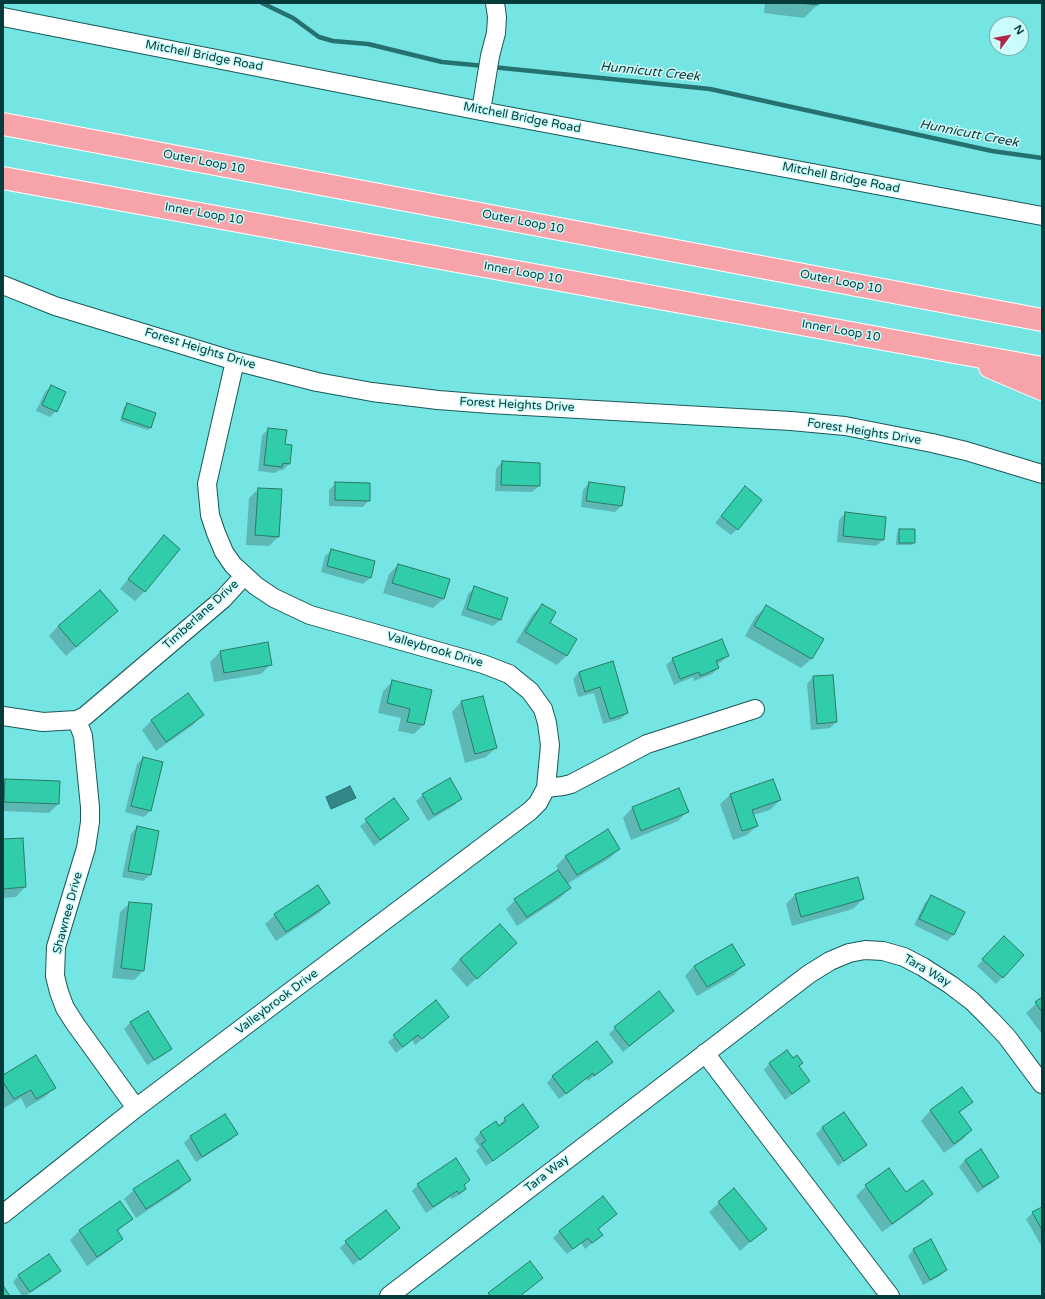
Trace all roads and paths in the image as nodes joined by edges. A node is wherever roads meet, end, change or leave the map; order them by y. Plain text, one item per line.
1 (495, 3) edge
2 (3, 17) edge
3 (481, 111) junction
4 (3, 124) edge
5 (3, 178) edge
6 (1042, 216) edge
7 (3, 285) edge
8 (1042, 304) edge
9 (965, 305) junction
10 (1042, 320) edge
11 (952, 351) junction
12 (235, 361) junction
13 (1042, 368) edge
14 (1042, 389) edge
15 (1042, 474) edge
16 (244, 576) junction
17 (755, 709) dead end
18 (3, 716) edge
19 (77, 720) junction
20 (546, 788) junction
21 (705, 1053) junction
22 (1042, 1084) edge
23 (136, 1108) junction
24 (3, 1214) edge
25 (389, 1296) edge
26 (890, 1296) edge

1 - 3 street
2 - 3 street, Mitchell Bridge Road
3 - 6 street, Mitchell Bridge Road
4 - 9 highway, Outer Loop 10
5 - 11 highway, Inner Loop 10
7 - 12 street, Forest Heights Drive
8 - 9 highway
9 - 10 highway, Outer Loop 10
11 - 13 highway, Inner Loop 10
11 - 14 highway
12 - 15 street, Forest Heights Drive
12 - 16 street, Timberlane Drive
16 - 19 street, Timberlane Drive
16 - 20 street, Valleybrook Drive
17 - 20 street
18 - 19 street
19 - 23 street, Shawnee Drive
20 - 23 street, Valleybrook Drive
21 - 22 street, Tara Way
21 - 25 street, Tara Way
21 - 26 street
23 - 24 street, Valleybrook Drive

